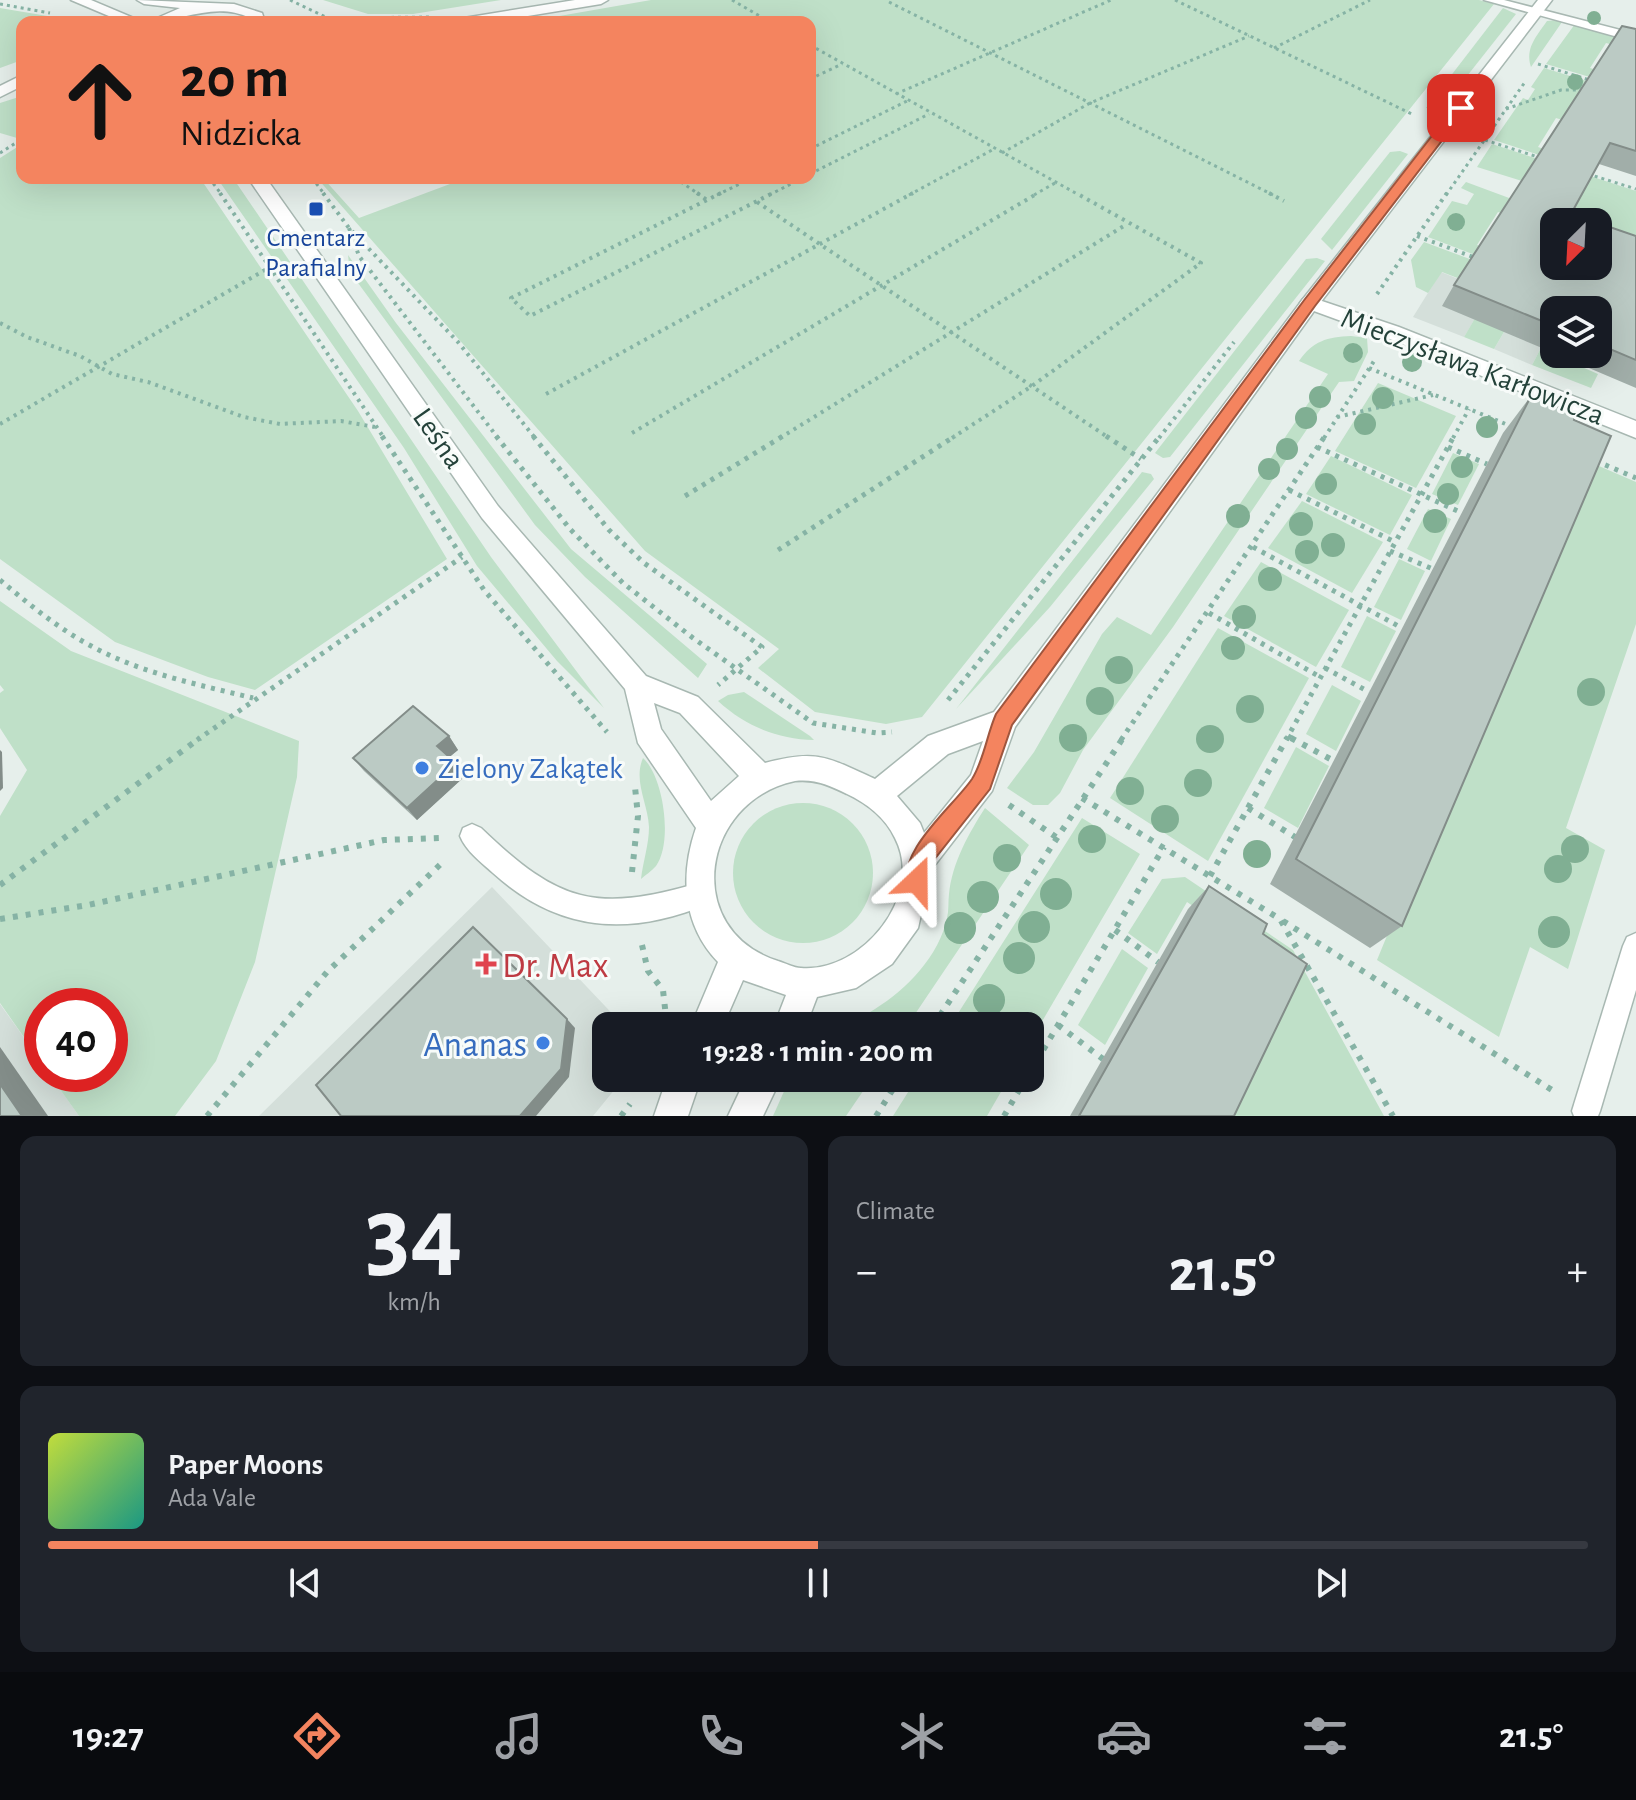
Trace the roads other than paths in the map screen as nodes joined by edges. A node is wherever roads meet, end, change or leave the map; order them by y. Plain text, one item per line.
1 (78, 0) edge
2 (144, 0) edge
3 (601, 0) edge
4 (1490, 0) edge
5 (203, 5) junction
6 (1540, 6) edge
7 (120, 16) edge
8 (167, 16) edge
9 (257, 16) edge
10 (520, 16) edge
11 (1636, 38) edge
12 (261, 184) edge
13 (1310, 303) junction
14 (1636, 430) edge
15 (637, 684) junction
16 (1003, 721) junction
17 (760, 778) junction
18 (879, 793) junction
19 (711, 825) junction
20 (472, 836) road end
21 (920, 861) junction
22 (699, 895) junction
23 (1636, 946) edge
24 (736, 958) junction
25 (806, 984) junction
26 (713, 1012) edge
27 (795, 1012) edge
28 (679, 1092) edge
29 (757, 1092) edge
30 (1586, 1111) road end
31 (671, 1116) edge
32 (745, 1116) edge

1 - 7 street
2 - 5 street
3 - 10 street
4 - 6 lane
5 - 8 street
5 - 9 street
6 - 11 lane
6 - 13 street
12 - 15 street, Leśna
13 - 14 street, Mieczysława Karłowicza
13 - 16 street
15 - 17 street
15 - 19 street
16 - 18 street
16 - 21 street
17 - 18 street
17 - 19 street
18 - 21 street
19 - 22 street
20 - 22 lane
21 - 25 street
22 - 24 street
23 - 30 lane
24 - 25 street
24 - 26 street
25 - 27 street
28 - 31 street
29 - 32 street

